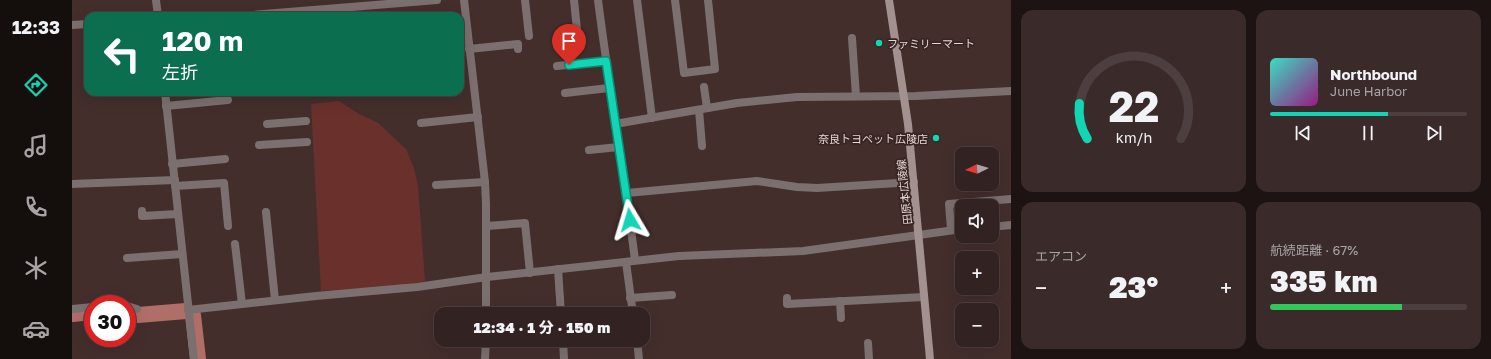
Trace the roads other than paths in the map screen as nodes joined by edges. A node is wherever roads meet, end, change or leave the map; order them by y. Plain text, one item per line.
1 (156, 0) edge
2 (437, 0) edge
3 (464, 0) edge
4 (525, 0) edge
5 (574, 0) edge
6 (598, 0) edge
7 (637, 0) edge
8 (675, 0) edge
9 (708, 0) edge
10 (889, 0) edge
11 (158, 12) edge
12 (289, 12) edge
13 (84, 24) edge
14 (72, 25) edge
15 (577, 30) dead end
16 (529, 36) dead end
17 (852, 38) dead end
18 (469, 49) junction
19 (518, 49) dead end
20 (606, 61) junction
21 (557, 66) dead end
22 (704, 87) dead end
23 (609, 88) junction
24 (1011, 91) edge
25 (564, 93) dead end
26 (165, 96) edge
27 (856, 96) junction
28 (904, 96) junction
29 (228, 100) dead end
30 (166, 106) junction
31 (703, 109) junction
32 (478, 118) junction
33 (652, 118) junction
34 (306, 121) dead end
35 (421, 123) dead end
36 (267, 124) dead end
37 (615, 124) junction
38 (307, 142) dead end
39 (260, 145) dead end
40 (702, 146) dead end
41 (619, 147) junction
42 (589, 150) dead end
43 (225, 159) dead end
44 (172, 164) junction
45 (485, 182) junction
46 (914, 182) junction
47 (175, 183) junction
48 (72, 184) edge
49 (436, 184) dead end
50 (626, 193) junction
51 (1011, 199) edge
52 (142, 212) dead end
53 (266, 212) dead end
54 (178, 214) junction
55 (1011, 225) edge
56 (228, 226) dead end
57 (486, 226) junction
58 (999, 226) edge
59 (951, 229) junction
60 (955, 229) edge
61 (919, 235) junction
62 (236, 244) dead end
63 (182, 254) junction
64 (127, 258) dead end
65 (635, 260) junction
66 (626, 262) junction
67 (558, 269) junction
68 (530, 272) junction
69 (487, 277) junction
70 (672, 295) dead end
71 (924, 297) junction
72 (630, 298) junction
73 (787, 298) dead end
74 (275, 300) junction
75 (840, 301) junction
76 (242, 304) junction
77 (486, 307) edge
78 (561, 307) edge
79 (632, 307) edge
80 (84, 308) edge
81 (72, 309) edge
82 (188, 310) junction
83 (841, 318) dead end
84 (868, 343) dead end
85 (486, 347) edge
86 (563, 347) edge
87 (638, 347) edge
88 (194, 359) edge
89 (485, 359) edge
90 (564, 359) edge
91 (639, 359) edge
92 (869, 359) edge
93 (930, 359) edge

1 - 11 street
2 - 12 street
3 - 18 street
4 - 16 street
5 - 15 street
6 - 20 street
7 - 33 street
8 - 9 street
10 - 28 main road, 田原本広陵線
13 - 14 street
17 - 27 street
18 - 19 street
18 - 32 street
20 - 21 street
20 - 23 street
22 - 31 street
23 - 25 street
23 - 37 street
24 - 28 street
26 - 30 street
27 - 28 street
27 - 31 street
28 - 46 main road, 田原本広陵線
29 - 30 street
30 - 44 street
31 - 33 street
31 - 40 street
32 - 35 street
32 - 45 street
33 - 37 street
34 - 36 street
37 - 41 street
38 - 39 street
41 - 42 street
41 - 50 street
43 - 44 street
44 - 47 street
45 - 49 street
45 - 57 street
46 - 50 street
46 - 61 main road, 田原本広陵線
47 - 48 street
47 - 54 street
47 - 56 street
50 - 65 street
51 - 59 street
52 - 54 street
53 - 74 street
54 - 63 street
55 - 58 street
57 - 68 street
57 - 69 street
59 - 60 street
59 - 61 street
61 - 65 street
61 - 71 main road, 田原本広陵線
62 - 76 street
63 - 64 street
63 - 82 street
65 - 66 street
66 - 67 street
66 - 72 street
67 - 68 street
67 - 78 street
68 - 69 street
69 - 74 street
69 - 77 street
70 - 72 street
71 - 75 street
71 - 93 main road, 田原本広陵線
72 - 79 street
73 - 75 street
74 - 76 street
75 - 83 street
76 - 82 street
80 - 81 street
82 - 88 street
84 - 92 street
85 - 89 street
86 - 90 street
87 - 91 street

